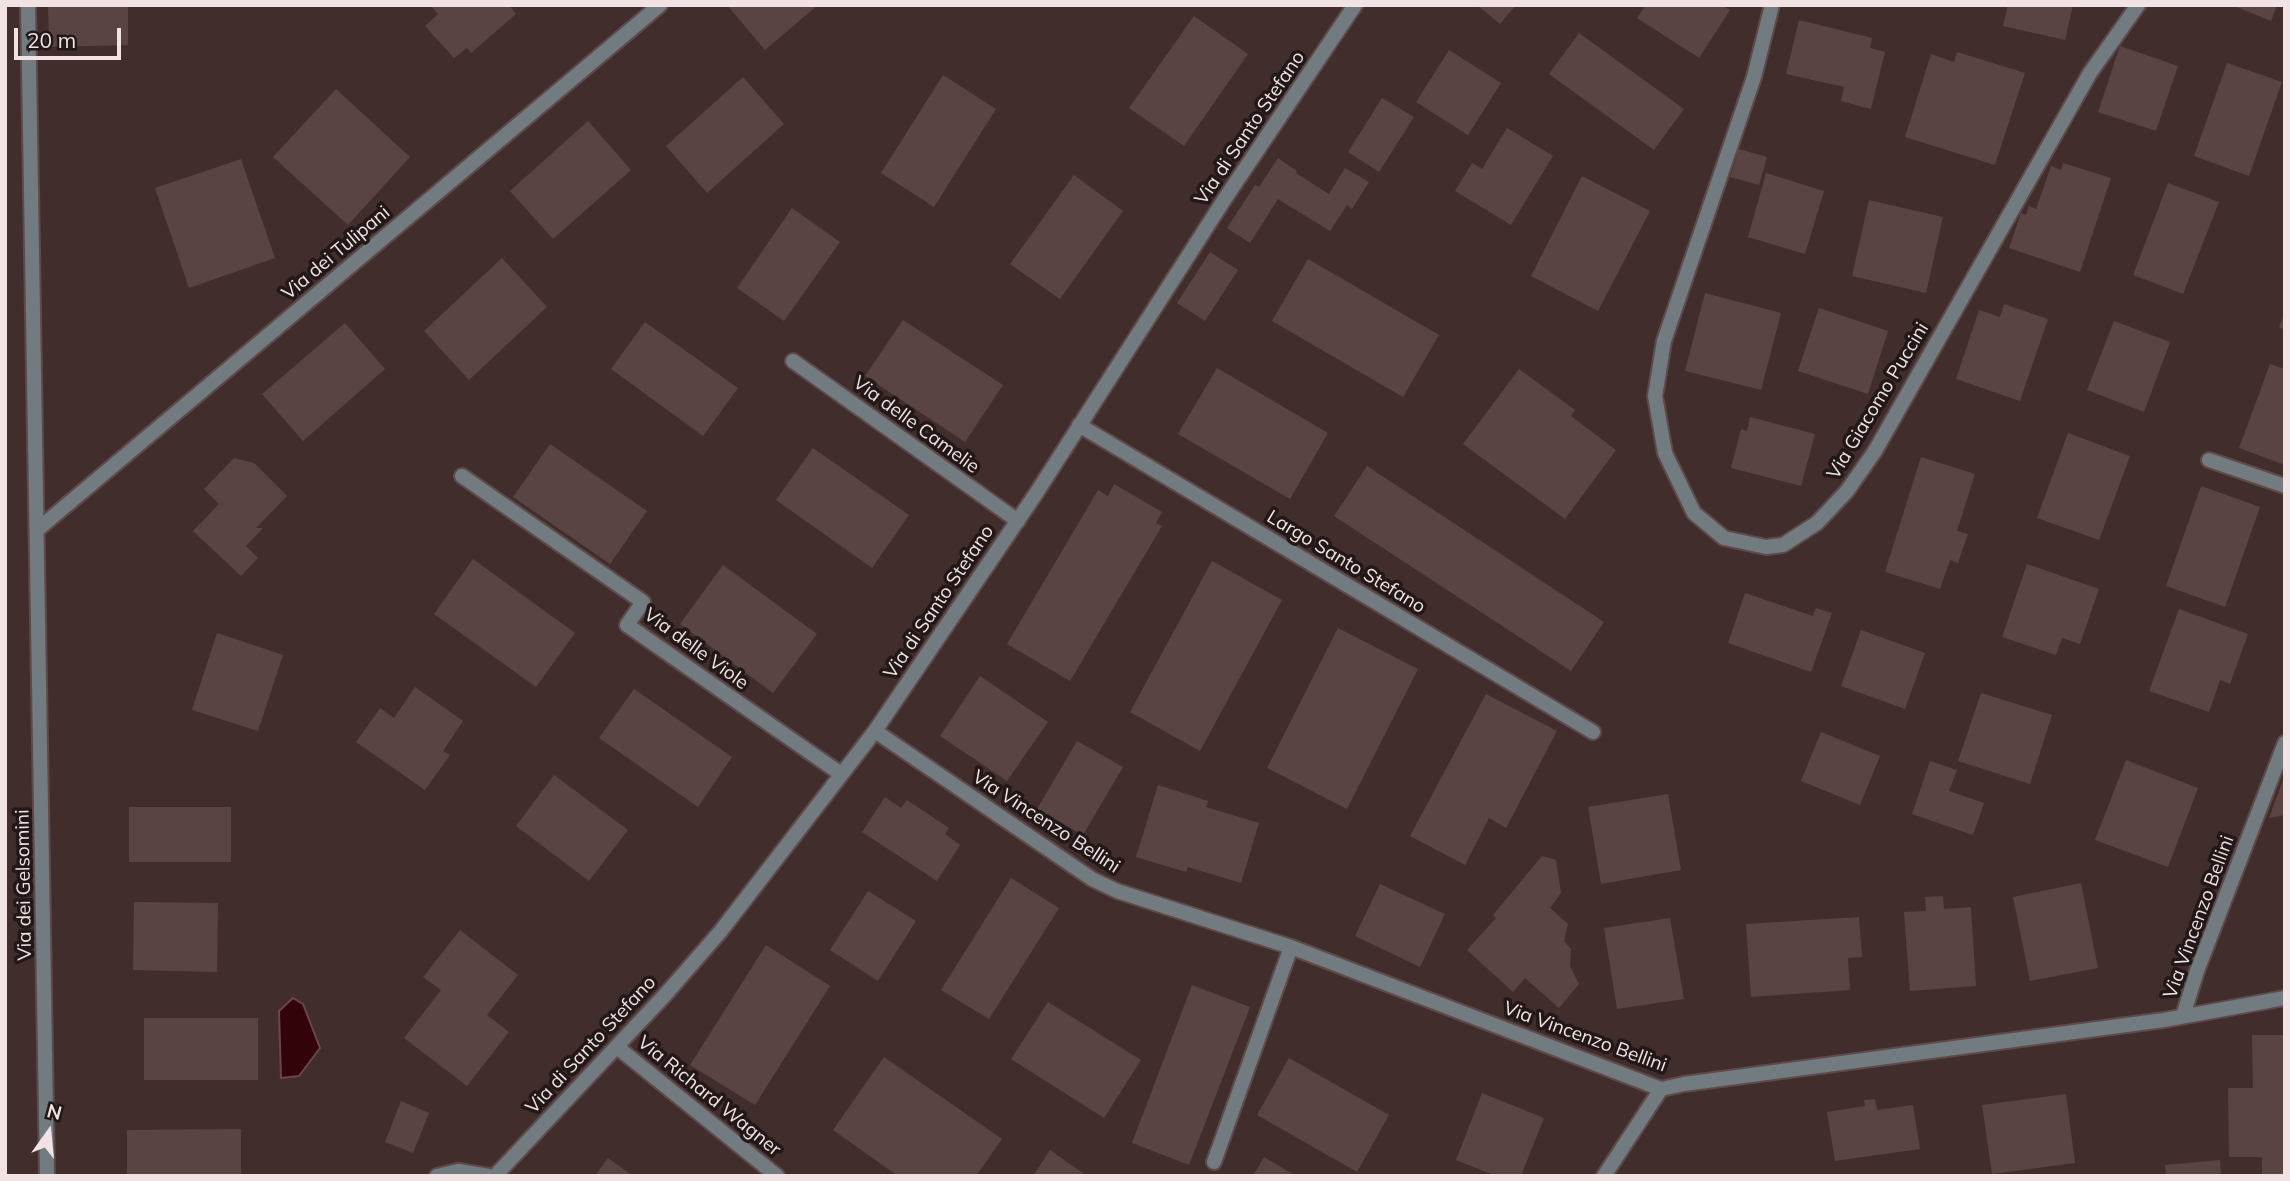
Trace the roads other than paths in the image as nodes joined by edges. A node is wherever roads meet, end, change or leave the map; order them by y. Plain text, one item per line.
1 (28, 5) edge
2 (660, 5) edge
3 (1355, 5) edge
4 (1772, 5) edge
5 (2138, 5) edge
6 (793, 361) dead end
7 (1079, 425) junction
8 (2208, 460) dead end
9 (462, 476) dead end
10 (2285, 486) edge
11 (1017, 521) junction
12 (37, 530) junction
13 (875, 731) junction
14 (1593, 732) dead end
15 (2285, 743) edge
16 (841, 774) junction
17 (1291, 947) junction
18 (2285, 998) edge
19 (2183, 1016) junction
20 (617, 1047) junction
21 (1661, 1089) junction
22 (1214, 1162) dead end
23 (47, 1176) edge
24 (436, 1176) edge
25 (489, 1176) edge
26 (495, 1176) edge
27 (777, 1176) edge
28 (1604, 1176) edge

1 - 12 street, Via dei Gelsomini
2 - 12 street, Via dei Tulipani
3 - 7 street, Via di Santo Stefano
4 - 5 street, Via Giacomo Puccini
6 - 11 street, Via delle Camelie
7 - 11 street, Via di Santo Stefano
7 - 14 street, Largo Santo Stefano
8 - 10 street
9 - 16 street, Via delle Viole
11 - 13 street, Via di Santo Stefano
12 - 23 street, Via dei Gelsomini
13 - 16 street, Via di Santo Stefano
13 - 17 street, Via Vincenzo Bellini
15 - 19 street, Via Vincenzo Bellini
16 - 20 street, Via di Santo Stefano
17 - 21 street, Via Vincenzo Bellini
17 - 22 street
18 - 19 street
19 - 21 street, Via Vincenzo Bellini
20 - 26 street, Via di Santo Stefano
20 - 27 street, Via Richard Wagner
21 - 28 street
24 - 25 street

